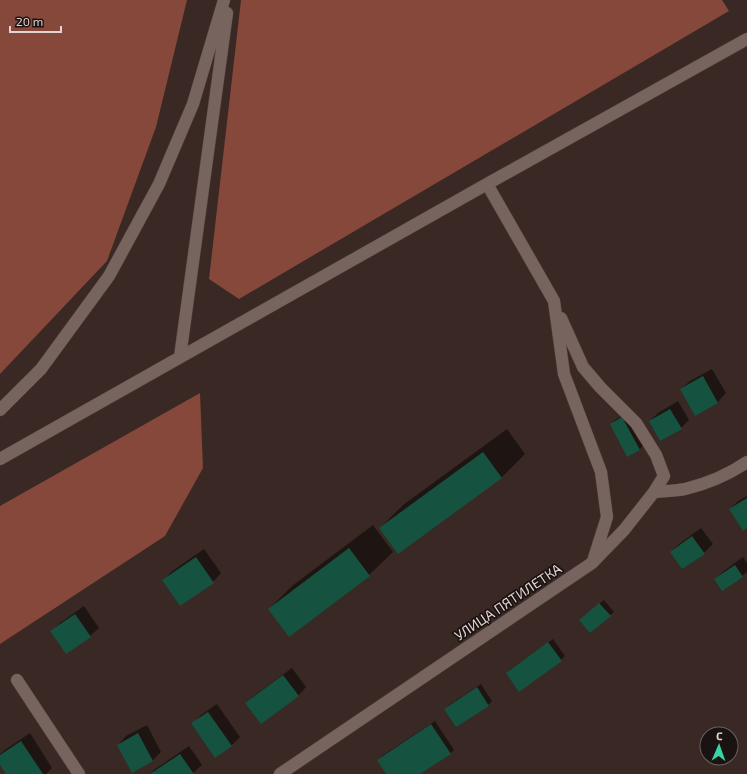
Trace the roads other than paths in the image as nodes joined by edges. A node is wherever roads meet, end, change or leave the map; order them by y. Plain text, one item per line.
1 (224, 0) edge
2 (228, 0) edge
3 (747, 39) edge
4 (488, 184) junction
5 (555, 306) junction
6 (180, 357) junction
7 (0, 410) edge
8 (0, 458) edge
9 (747, 462) edge
10 (654, 492) junction
11 (592, 563) junction
12 (17, 680) dead end
13 (79, 774) edge
14 (280, 774) edge

1 - 7 street
2 - 6 street
3 - 4 street
4 - 5 street
4 - 6 street
5 - 10 street, УЛИЦА ПЯТИЛЕТКА
5 - 11 street
6 - 8 street
9 - 10 street
10 - 11 street, УЛИЦА ПЯТИЛЕТКА
11 - 14 street, УЛИЦА ПЯТИЛЕТКА
12 - 13 street

